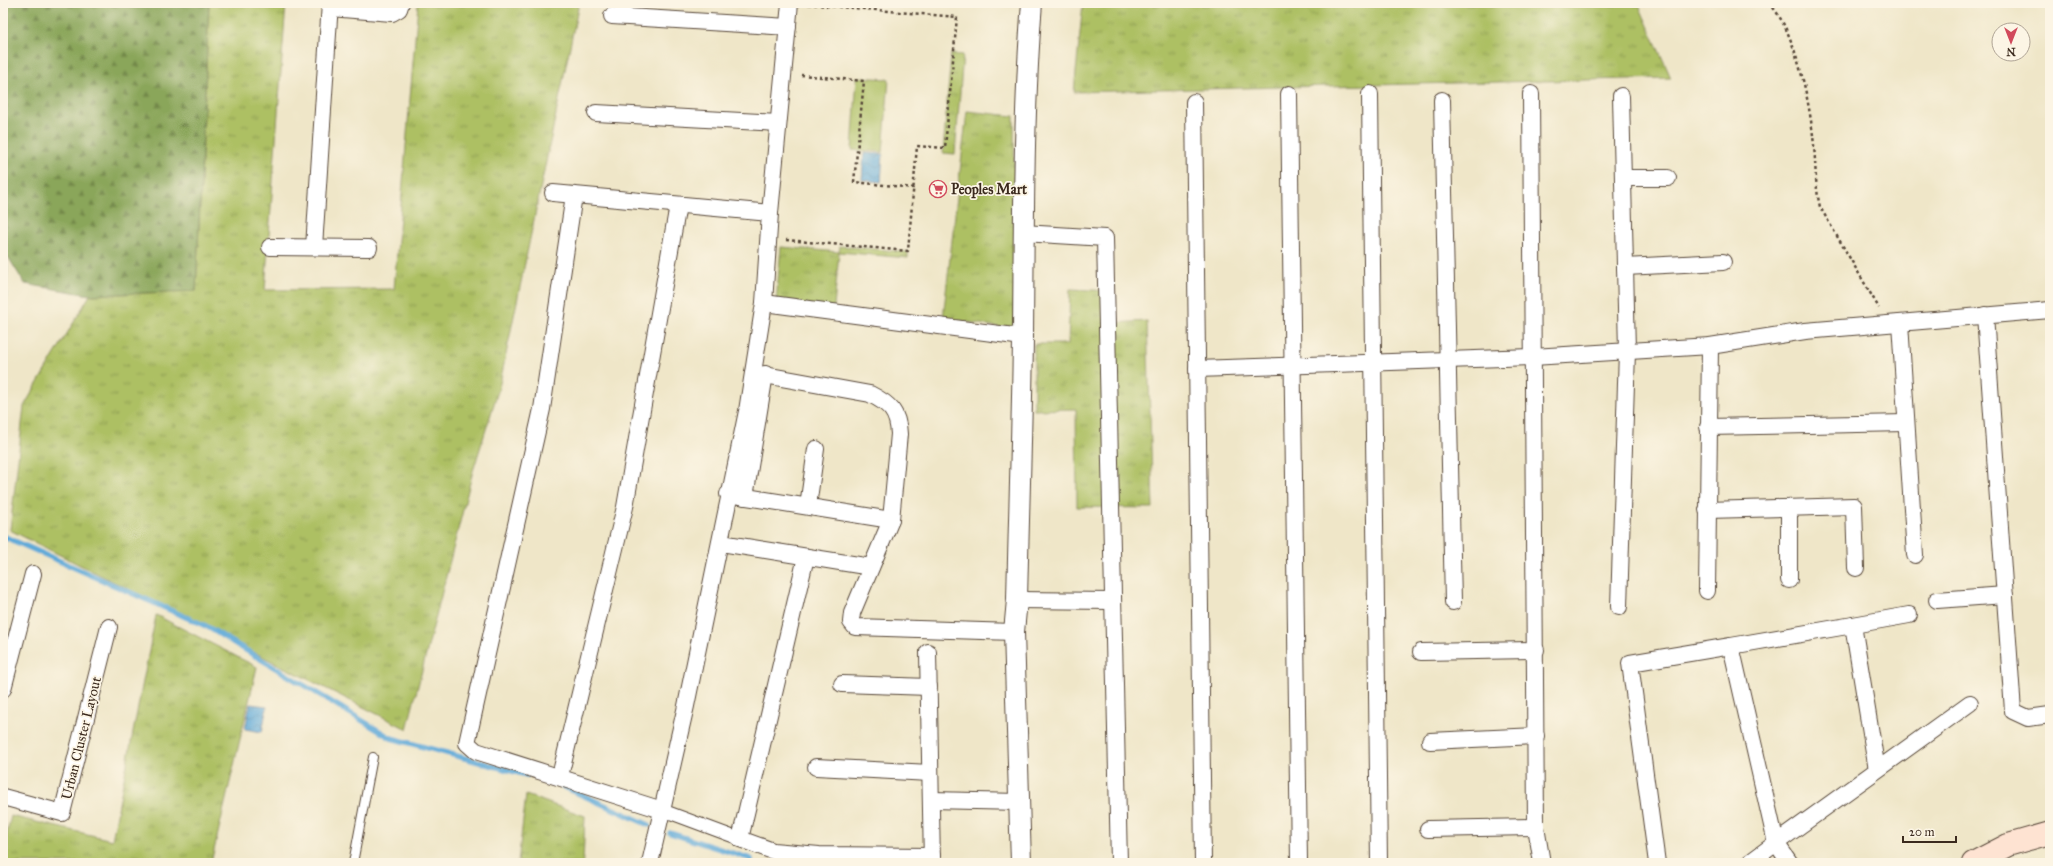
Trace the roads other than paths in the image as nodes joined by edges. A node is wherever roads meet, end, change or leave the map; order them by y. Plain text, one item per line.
1 (401, 3) edge
2 (790, 3) edge
3 (1032, 3) edge
4 (330, 5) edge
5 (612, 16) dead end
6 (788, 27) junction
7 (1289, 94) dead end
8 (1370, 94) dead end
9 (1530, 94) dead end
10 (1621, 96) dead end
11 (1442, 100) dead end
12 (1194, 102) dead end
13 (596, 113) dead end
14 (778, 124) junction
15 (1623, 178) junction
16 (1668, 178) dead end
17 (553, 193) dead end
18 (574, 196) junction
19 (678, 205) junction
20 (770, 213) junction
21 (1023, 233) junction
22 (270, 247) dead end
23 (314, 248) junction
24 (369, 248) dead end
25 (1723, 262) dead end
26 (1625, 267) junction
27 (764, 303) junction
28 (2050, 310) edge
29 (1986, 315) junction
30 (1894, 323) junction
31 (1023, 337) junction
32 (1710, 346) junction
33 (1627, 351) junction
34 (1533, 357) junction
35 (1447, 360) junction
36 (1374, 362) junction
37 (1293, 365) junction
38 (1197, 369) junction
39 (759, 374) junction
40 (1906, 423) junction
41 (1708, 427) junction
42 (816, 449) dead end
43 (728, 494) junction
44 (745, 497) junction
45 (808, 506) junction
46 (1789, 508) junction
47 (1707, 510) junction
48 (891, 520) junction
49 (721, 543) junction
50 (1915, 555) dead end
51 (806, 557) junction
52 (871, 568) junction
53 (1856, 568) dead end
54 (33, 574) dead end
55 (1789, 580) dead end
56 (1707, 591) dead end
57 (2005, 595) junction
58 (1017, 600) junction
59 (1937, 600) dead end
60 (1113, 601) junction
61 (1453, 602) dead end
62 (1619, 607) dead end
63 (1909, 615) dead end
64 (1853, 624) junction
65 (109, 627) dead end
66 (1014, 632) junction
67 (1731, 646) junction
68 (1536, 650) junction
69 (928, 652) dead end
70 (1421, 652) dead end
71 (842, 684) dead end
72 (929, 687) junction
73 (3, 689) edge
74 (1970, 703) dead end
75 (2050, 715) edge
76 (1536, 736) junction
77 (1430, 741) dead end
78 (373, 757) dead end
79 (816, 767) dead end
80 (1877, 770) junction
81 (930, 773) junction
82 (560, 776) junction
83 (3, 797) edge
84 (931, 800) junction
85 (1020, 802) junction
86 (662, 810) junction
87 (1536, 827) junction
88 (1428, 829) dead end
89 (2050, 833) edge
90 (740, 839) junction
91 (1776, 843) junction
92 (773, 857) edge
93 (850, 859) edge
94 (932, 859) edge
95 (353, 863) edge
96 (650, 863) edge
97 (1021, 863) edge
98 (1119, 863) edge
99 (1203, 863) edge
100 (1299, 863) edge
101 (1379, 863) edge
102 (1542, 863) edge
103 (1657, 863) edge
104 (1748, 863) edge
105 (1790, 863) edge
106 (1973, 863) edge

1 - 4 street
2 - 6 street
3 - 21 street
4 - 23 street
5 - 6 street
6 - 14 street
7 - 37 street
8 - 36 street
9 - 34 street
10 - 15 street
11 - 35 street
12 - 38 street
13 - 14 street
14 - 20 street
15 - 16 street
15 - 26 street
17 - 18 street
18 - 19 street
18 - 82 street
19 - 20 street
19 - 82 street
20 - 27 street
21 - 31 street
21 - 60 street
22 - 23 street
23 - 24 street
25 - 26 street
26 - 33 street
27 - 31 street
27 - 39 street
28 - 29 street
29 - 30 street
29 - 57 street
30 - 32 street
30 - 40 street
31 - 58 street
32 - 33 street
32 - 41 street
33 - 34 street
33 - 62 street
34 - 35 street
34 - 68 street
35 - 36 street
35 - 61 street
36 - 37 street
36 - 101 street
37 - 38 street
37 - 100 street
38 - 99 street
39 - 43 street
39 - 44 street
39 - 48 street
40 - 41 street
40 - 50 street
41 - 47 street
42 - 45 street
43 - 44 street
43 - 49 street
44 - 45 street
45 - 48 street
46 - 47 street
46 - 53 street
46 - 55 street
47 - 56 street
48 - 52 street
49 - 51 street
49 - 86 street
51 - 52 street
51 - 90 street
52 - 66 street
54 - 73 street
57 - 59 street
57 - 75 street
58 - 60 street
58 - 66 street
60 - 98 street
63 - 64 street
64 - 67 street
64 - 80 street
65 - 83 street, Urban Cluster Layout
66 - 85 street
67 - 91 street
67 - 103 street
68 - 70 street
68 - 76 street
69 - 72 street
71 - 72 street
72 - 81 street
74 - 80 street
76 - 77 street
76 - 87 street
78 - 95 lane
79 - 81 street
80 - 91 street
81 - 84 street
82 - 86 street
84 - 85 street
84 - 94 street
85 - 97 street
86 - 90 street
86 - 96 street
87 - 88 street
87 - 102 street
89 - 106 main road
90 - 92 street
91 - 104 street
91 - 105 street
92 - 93 street
93 - 94 street

